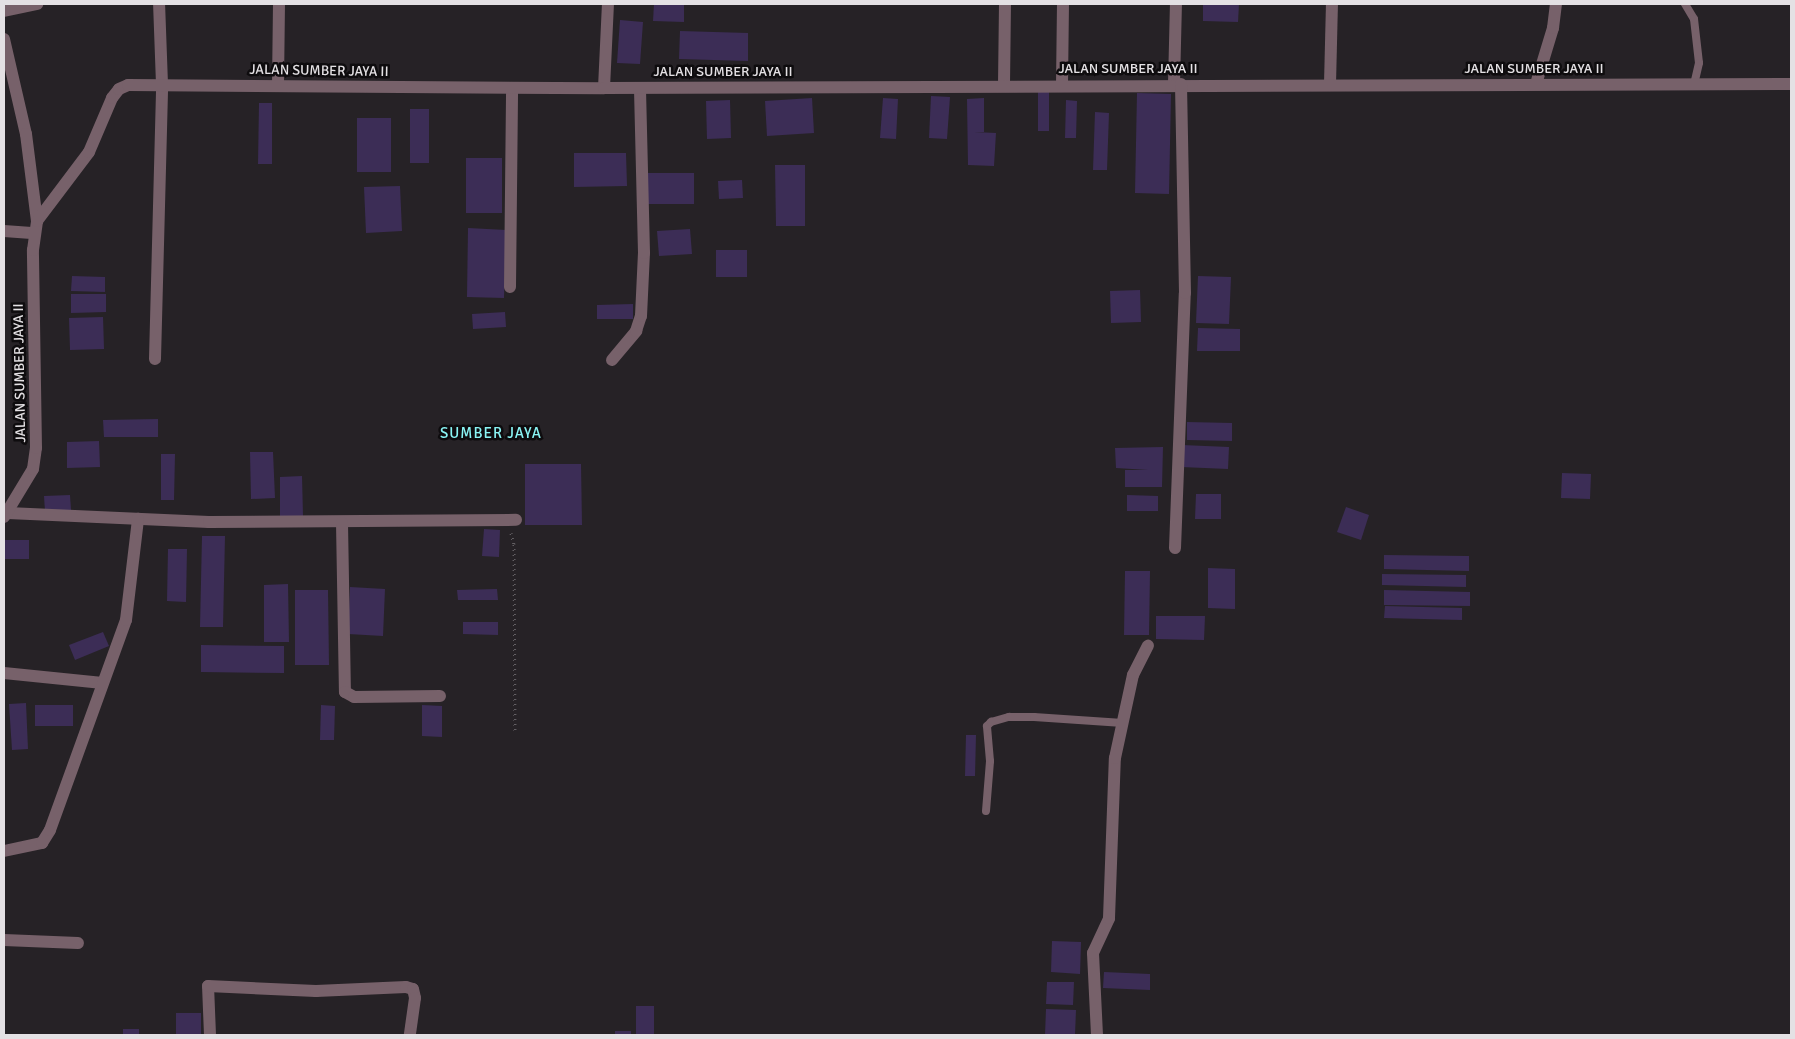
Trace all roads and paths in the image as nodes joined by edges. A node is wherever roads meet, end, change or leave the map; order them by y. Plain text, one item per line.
1 (36, 4) edge
2 (159, 4) edge
3 (279, 4) edge
4 (608, 4) edge
5 (1004, 4) edge
6 (1063, 4) edge
7 (1176, 4) edge
8 (1332, 4) edge
9 (1556, 4) edge
10 (1685, 4) edge
11 (4, 11) edge
12 (4, 39) edge
13 (162, 84) junction
14 (1178, 84) junction
15 (1330, 84) junction
16 (1536, 84) junction
17 (1694, 84) junction
18 (1791, 84) edge
19 (1004, 85) junction
20 (1062, 85) junction
21 (278, 86) junction
22 (512, 88) junction
23 (604, 88) junction
24 (640, 88) junction
25 (36, 227) junction
26 (4, 232) edge
27 (510, 287) dead end
28 (155, 359) dead end
29 (612, 360) dead end
30 (6, 515) edge
31 (138, 519) junction
32 (511, 520) joint
33 (342, 523) junction
34 (1176, 548) dead end
35 (1148, 646) dead end
36 (4, 673) edge
37 (102, 683) junction
38 (440, 696) dead end
39 (1122, 724) junction
40 (515, 732) dead end
41 (986, 811) dead end
42 (4, 851) edge
43 (4, 940) edge
44 (78, 943) dead end
45 (210, 1035) edge
46 (410, 1035) edge
47 (1097, 1035) edge

1 - 11 street
2 - 13 street
3 - 21 street
4 - 23 street
5 - 19 street
6 - 20 street
7 - 14 street
8 - 15 street
9 - 16 street
10 - 17 lane
12 - 25 street
13 - 21 street, JALAN SUMBER JAYA II
13 - 25 street, JALAN SUMBER JAYA II
13 - 28 street
14 - 15 street, JALAN SUMBER JAYA II
14 - 20 street, JALAN SUMBER JAYA II
14 - 34 street
15 - 16 street, JALAN SUMBER JAYA II
16 - 17 street, JALAN SUMBER JAYA II
17 - 18 street, JALAN SUMBER JAYA II
19 - 20 street, JALAN SUMBER JAYA II
19 - 24 street, JALAN SUMBER JAYA II
21 - 22 street, JALAN SUMBER JAYA II
22 - 23 street, JALAN SUMBER JAYA II
22 - 27 street
23 - 24 street, JALAN SUMBER JAYA II
24 - 29 street
25 - 26 street
25 - 30 street, JALAN SUMBER JAYA II
30 - 31 street
31 - 33 street
31 - 37 street
32 - 33 street
32 - 40 path
33 - 38 street
35 - 39 street
36 - 37 street
37 - 42 street
39 - 41 lane
39 - 47 street
43 - 44 street
45 - 46 street

